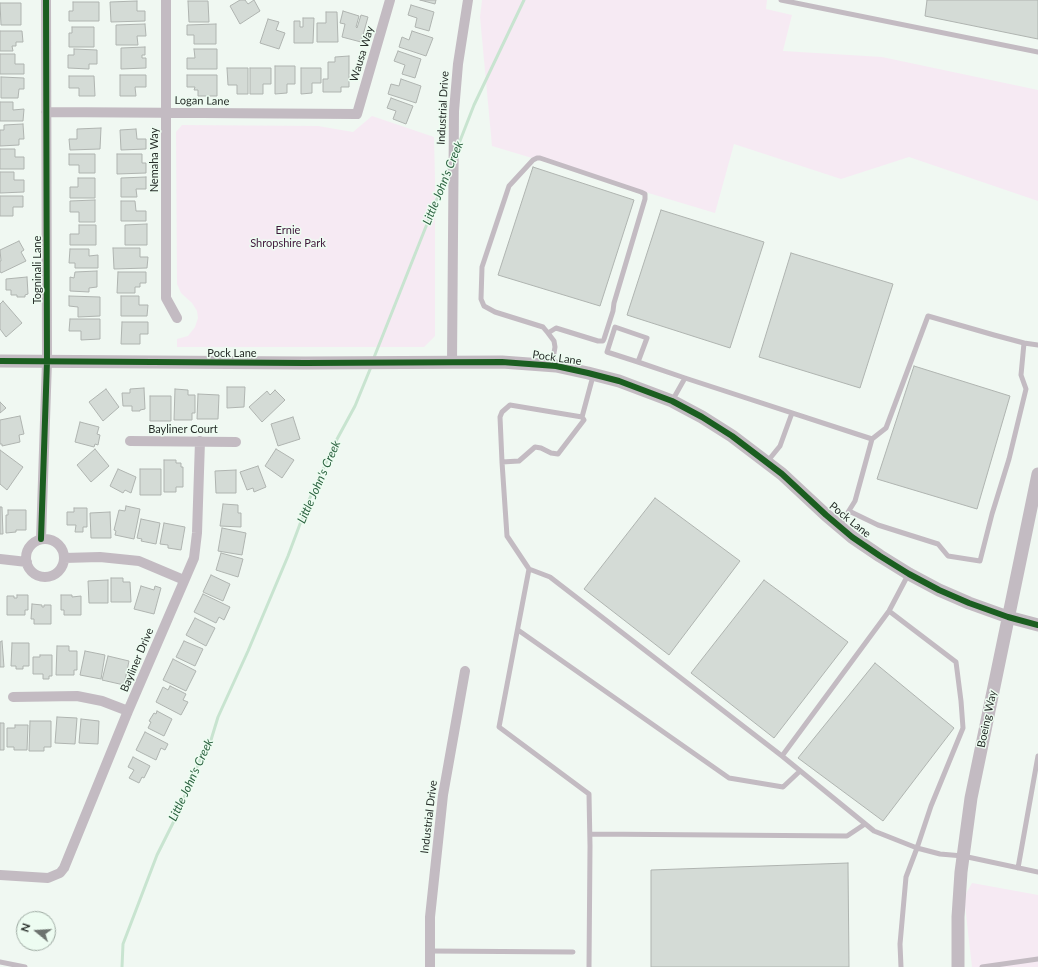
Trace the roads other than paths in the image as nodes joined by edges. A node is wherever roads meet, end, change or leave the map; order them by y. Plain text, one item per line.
1 (46, 0) edge
2 (166, 0) edge
3 (390, 0) edge
4 (468, 0) edge
5 (781, 0) edge
6 (1038, 52) edge
7 (46, 112) junction
8 (166, 112) junction
9 (357, 114) joint
10 (176, 318) dead end
11 (548, 333) junction
12 (1024, 343) junction
13 (1038, 345) edge
14 (0, 361) edge
15 (47, 361) junction
16 (452, 362) junction
17 (638, 362) junction
18 (552, 366) junction
19 (594, 374) junction
20 (685, 378) junction
21 (672, 401) junction
22 (792, 413) junction
23 (582, 417) junction
24 (872, 439) junction
25 (130, 441) dead end
26 (200, 441) junction
27 (236, 442) dead end
28 (502, 462) junction
29 (767, 462) junction
30 (1038, 474) edge
31 (849, 511) junction
32 (839, 526) junction
33 (41, 539) junction
34 (64, 558) junction
35 (0, 559) edge
36 (27, 562) junction
37 (529, 569) junction
38 (909, 574) junction
39 (184, 580) junction
40 (889, 611) junction
41 (1008, 617) junction
42 (1038, 625) edge
43 (518, 630) junction
44 (465, 671) dead end
45 (13, 697) dead end
46 (128, 711) junction
47 (782, 756) junction
48 (1038, 756) edge
49 (800, 771) junction
50 (865, 824) junction
51 (590, 834) junction
52 (917, 848) junction
53 (963, 856) junction
54 (1018, 868) junction
55 (1038, 872) edge
56 (0, 875) edge
57 (430, 951) junction
58 (573, 952) dead end
59 (1036, 960) edge
60 (0, 962) edge
61 (1, 967) edge
62 (25, 967) edge
63 (430, 967) edge
64 (589, 967) edge
65 (901, 967) edge
66 (958, 967) edge
67 (982, 967) edge
68 (1034, 967) edge

1 - 7 street, Togninali Lane
2 - 8 street, Nemaha Way
3 - 9 street, Wausa Way
4 - 16 street, Industrial Drive
5 - 6 lane
7 - 8 street, Logan Lane
7 - 15 street, Togninali Lane
8 - 9 street, Logan Lane
8 - 10 street, Nemaha Way
11 - 11 lane
11 - 18 lane
12 - 13 lane
12 - 24 lane
12 - 31 lane
14 - 15 street, Pock Lane
15 - 16 street, Pock Lane
15 - 33 street, Togninali Lane
16 - 18 street, Pock Lane
17 - 17 lane
17 - 20 lane
18 - 19 street, Pock Lane
19 - 21 street, Pock Lane
19 - 23 lane
20 - 21 lane
20 - 22 lane
21 - 29 street, Pock Lane
22 - 24 lane
22 - 29 lane
23 - 28 lane
23 - 28 lane
24 - 31 lane
25 - 26 street, Bayliner Court
26 - 27 street, Bayliner Court
26 - 39 street, Bayliner Drive
28 - 37 lane
29 - 32 street, Pock Lane
30 - 41 street, Boeing Way
31 - 32 lane
32 - 38 street, Pock Lane
33 - 34 street
33 - 36 street
34 - 36 street
34 - 39 street
35 - 36 street
37 - 43 lane
37 - 47 lane
38 - 40 lane
38 - 41 street, Pock Lane
39 - 46 street, Bayliner Drive
40 - 47 lane
40 - 52 lane
41 - 42 street, Pock Lane
41 - 53 street, Boeing Way
43 - 49 lane
43 - 51 lane
44 - 57 street, Industrial Drive
45 - 46 street
46 - 56 street, Bayliner Drive
47 - 49 lane
48 - 54 lane
49 - 50 lane
50 - 51 lane
50 - 52 lane
51 - 64 lane
52 - 53 lane
52 - 65 lane
53 - 54 lane
53 - 66 street, Boeing Way
54 - 55 lane
57 - 58 lane
57 - 63 street, Industrial Drive
59 - 67 lane
59 - 68 lane
60 - 61 lane
60 - 62 lane

